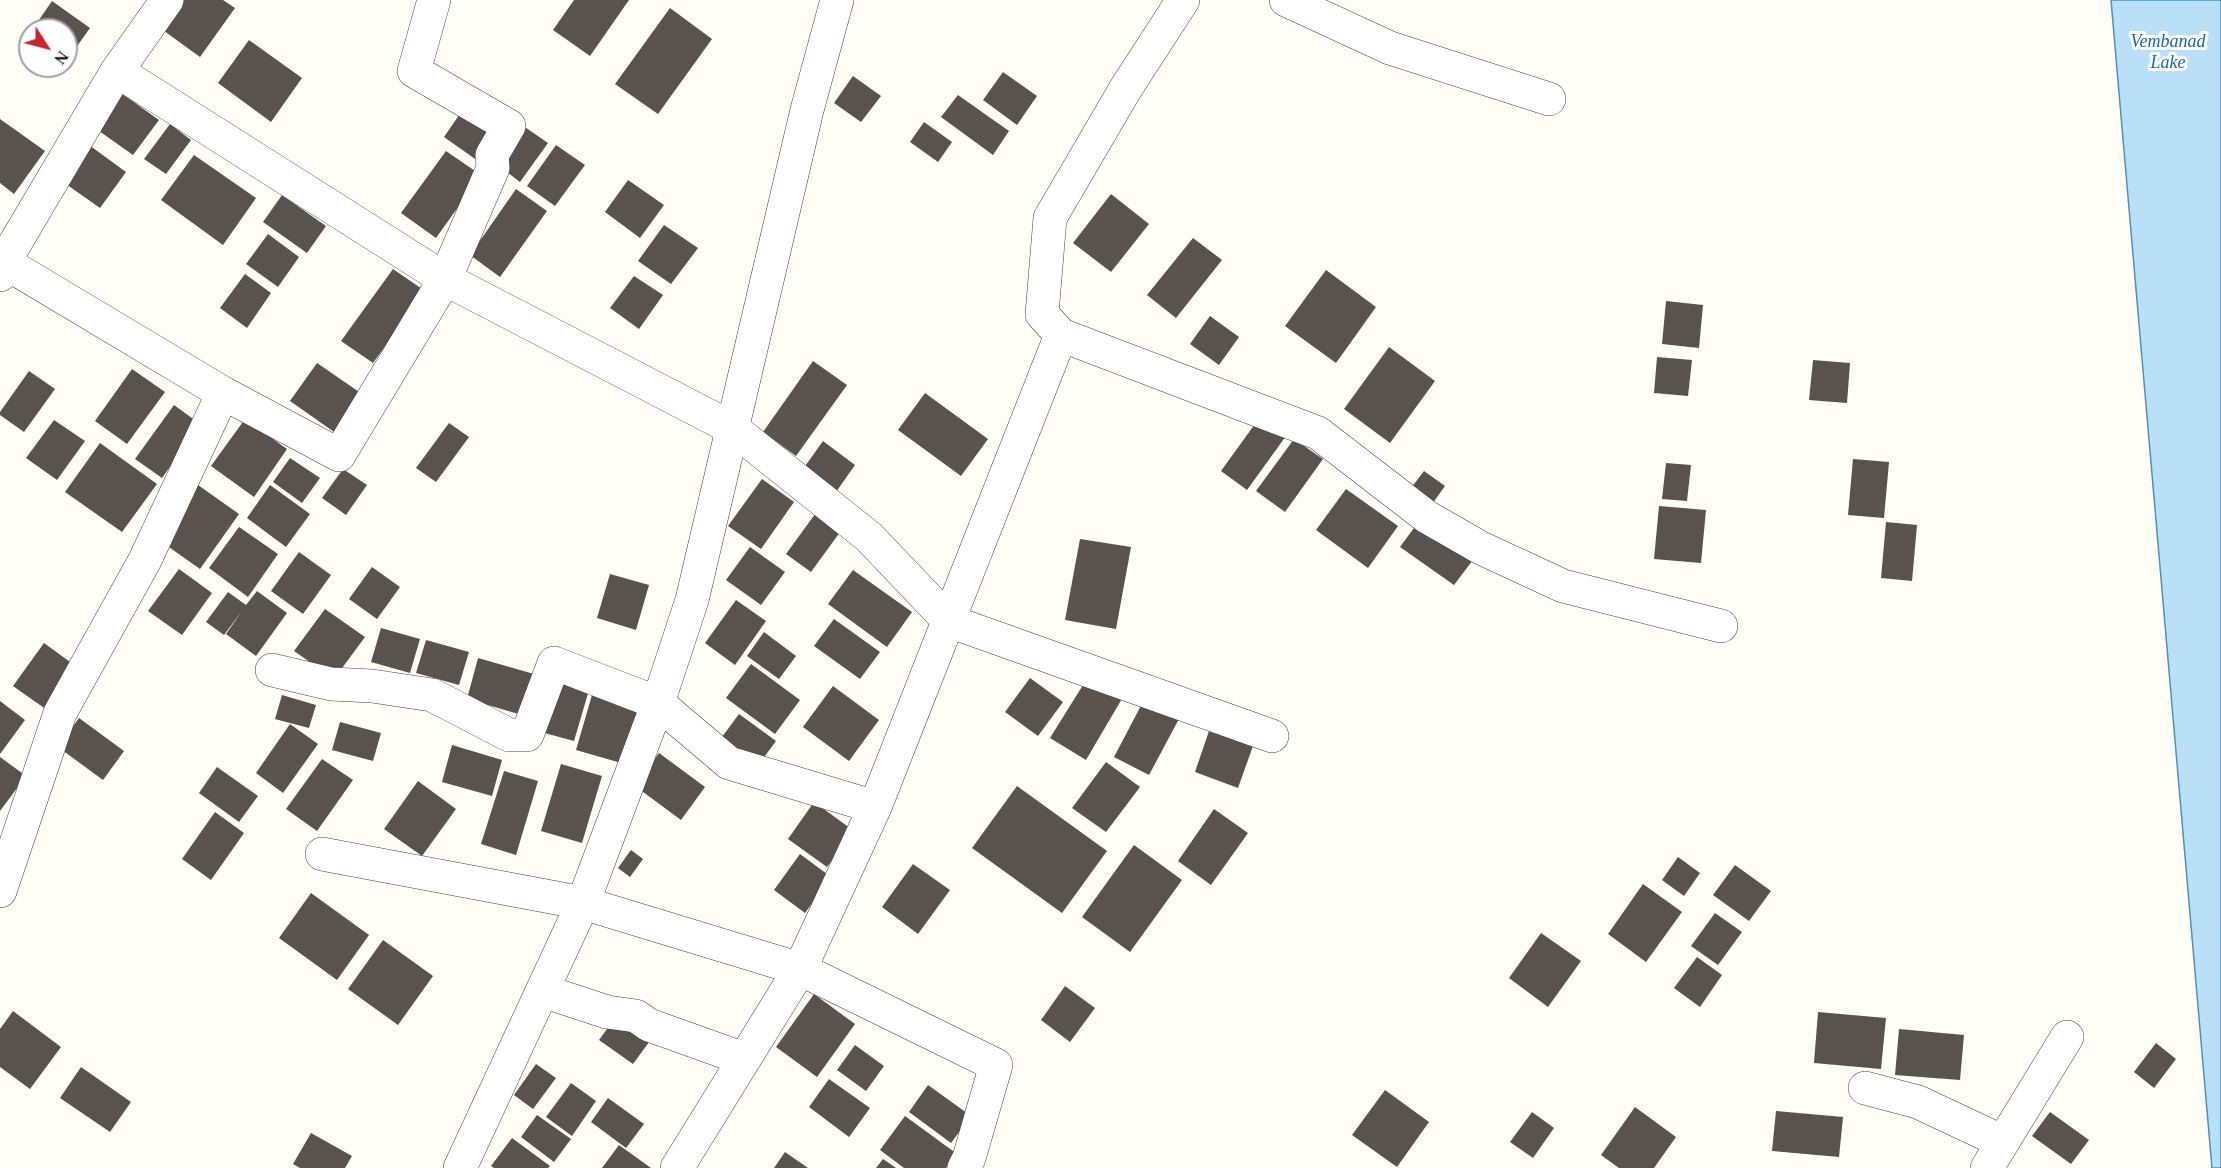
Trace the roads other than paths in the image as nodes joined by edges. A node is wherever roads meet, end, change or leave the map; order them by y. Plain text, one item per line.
1 (167, 0) edge
2 (434, 0) edge
3 (837, 0) edge
4 (1183, 0) edge
5 (1286, 0) edge
6 (117, 71) junction
7 (1550, 99) dead end
8 (2, 268) edge
9 (445, 279) junction
10 (1061, 335) junction
11 (223, 393) junction
12 (732, 428) junction
13 (949, 621) junction
14 (1721, 626) dead end
15 (272, 670) dead end
16 (658, 703) junction
17 (1272, 736) dead end
18 (875, 807) junction
19 (322, 854) dead end
20 (0, 891) edge
21 (583, 903) junction
22 (800, 969) junction
23 (543, 991) junction
24 (2067, 1037) dead end
25 (744, 1059) junction
26 (1865, 1088) dead end
27 (1995, 1155) edge
28 (460, 1168) edge
29 (677, 1168) edge
30 (964, 1168) edge

1 - 6 street
2 - 9 street
3 - 12 street
4 - 10 street
5 - 7 street
6 - 8 street
6 - 9 street
8 - 11 street
9 - 11 street
9 - 12 street
10 - 13 street
10 - 14 street
11 - 20 street
12 - 13 street
12 - 16 street
13 - 17 street
13 - 18 street
15 - 16 street
16 - 18 street
16 - 21 street
18 - 22 street
19 - 21 street
21 - 22 street
21 - 23 street
22 - 25 street
22 - 30 street
23 - 25 street
23 - 28 street
24 - 27 street
25 - 29 street
26 - 27 street

